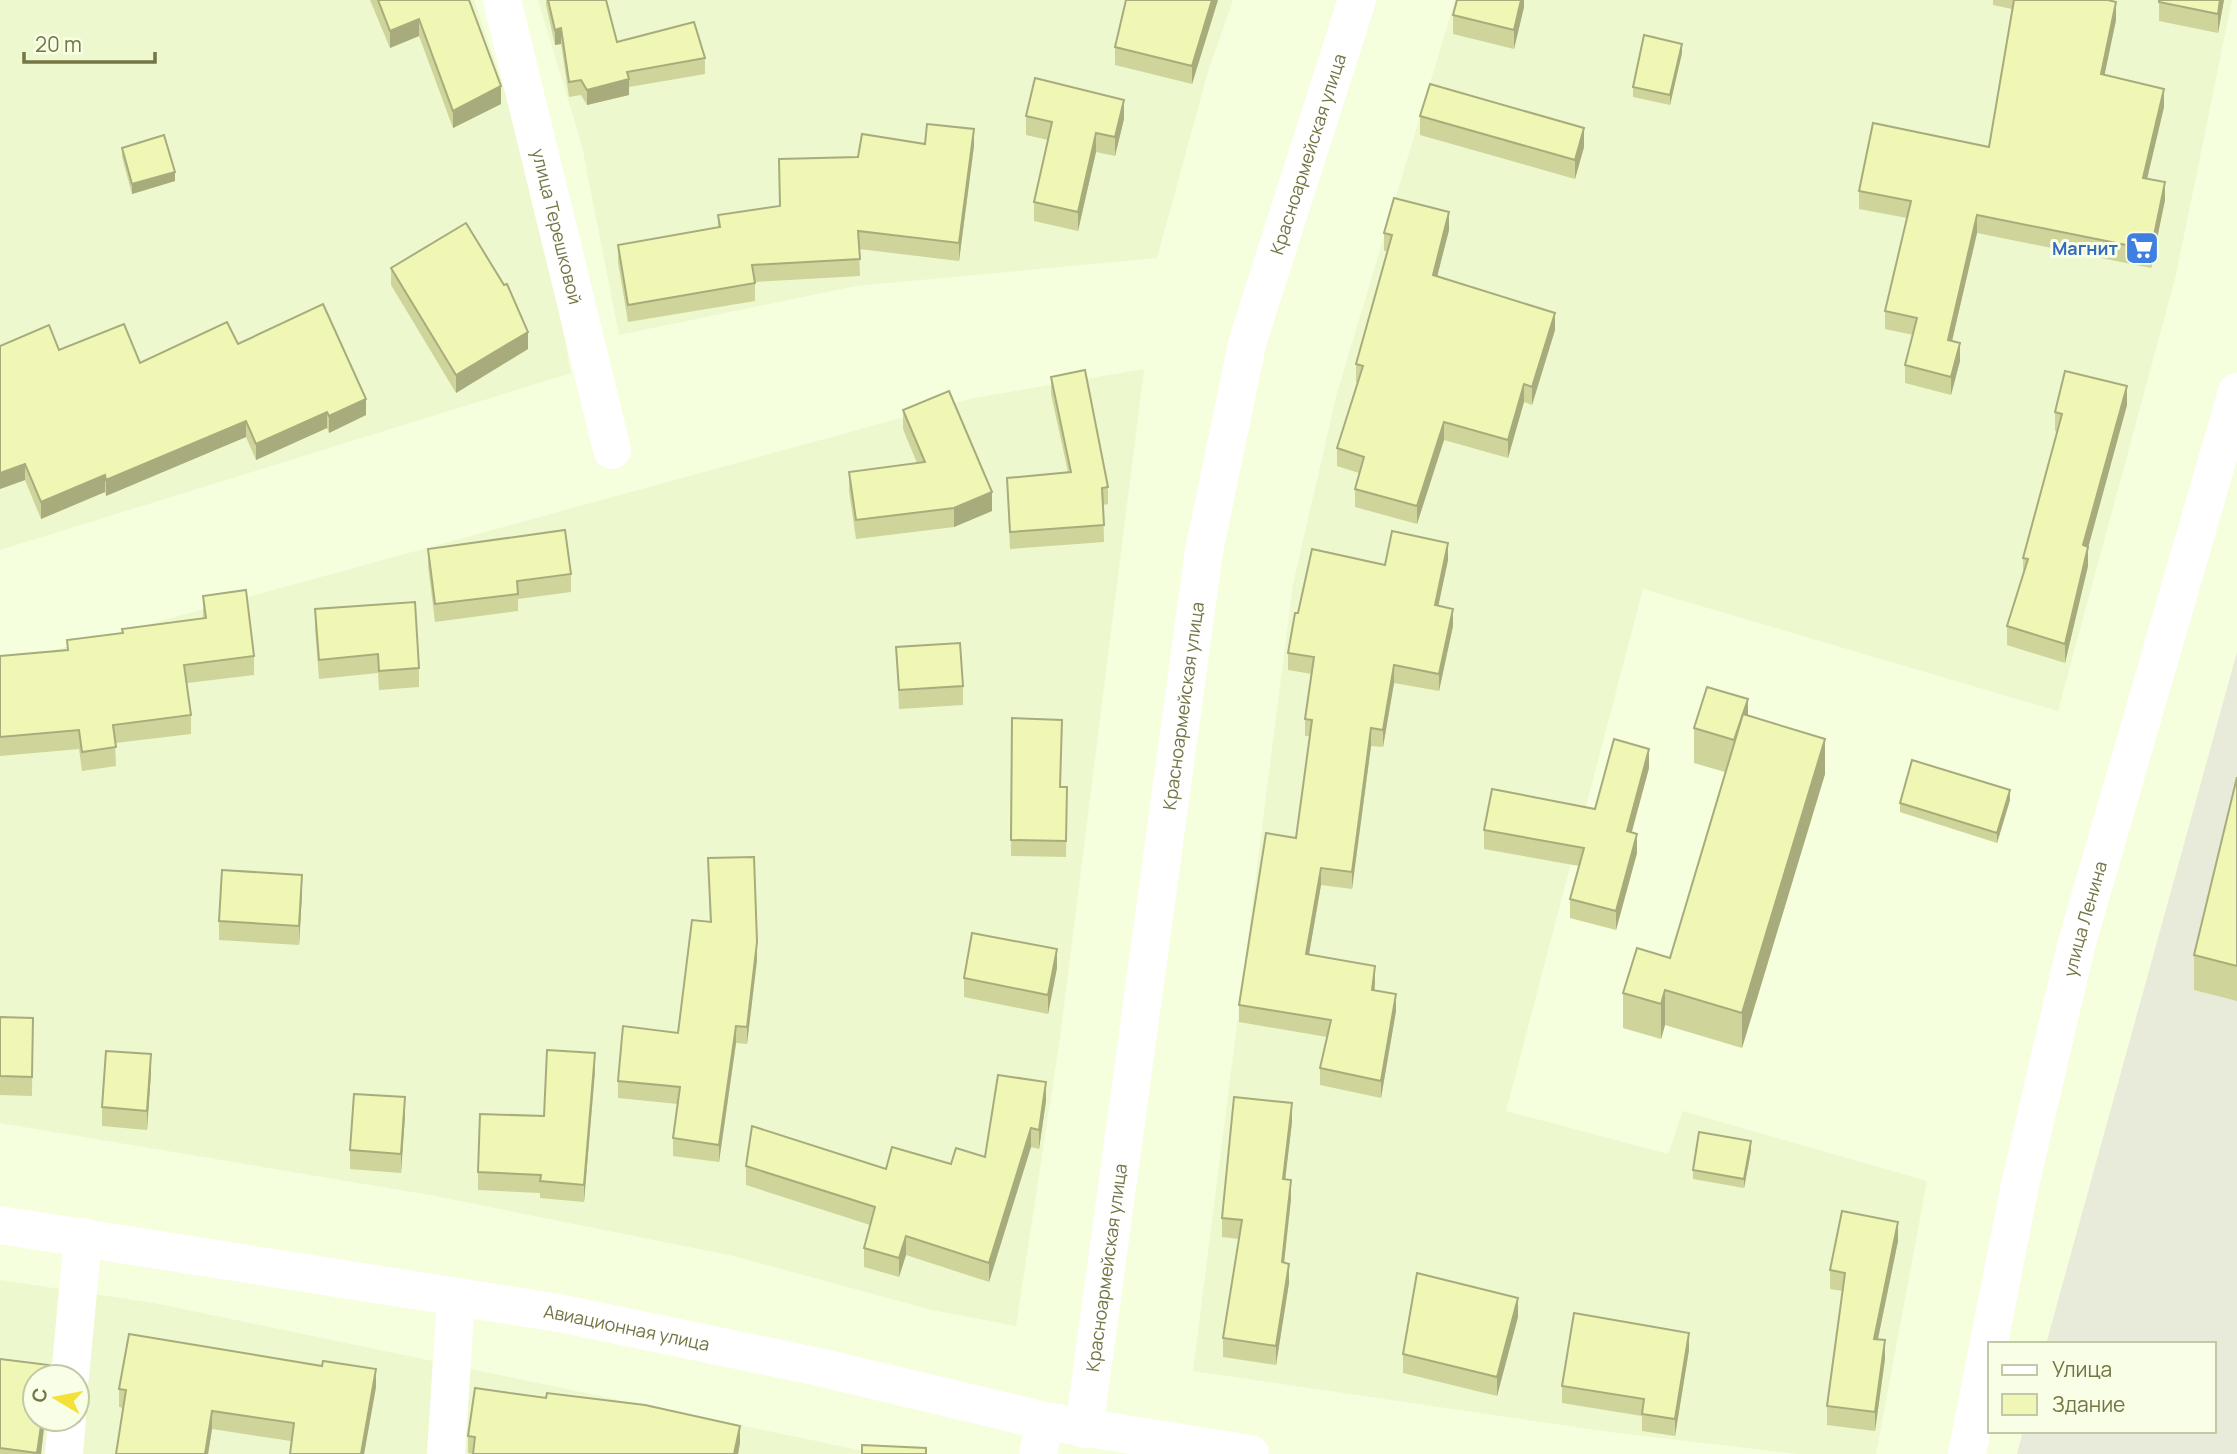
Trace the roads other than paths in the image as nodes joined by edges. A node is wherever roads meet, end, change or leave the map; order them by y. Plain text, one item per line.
1 (502, 0) edge
2 (1357, 0) edge
3 (2237, 393) edge
4 (612, 450) dead end
5 (0, 1226) edge
6 (83, 1237) junction
7 (456, 1298) junction
8 (1989, 1342) edge
9 (1988, 1347) edge
10 (71, 1363) edge
11 (1084, 1429) junction
12 (66, 1433) edge
13 (1042, 1437) edge
14 (64, 1454) edge
15 (446, 1454) edge
16 (1250, 1454) edge
17 (1967, 1454) edge

1 - 4 main road, улица Терешковой
2 - 11 main road, Красноармейская улица
3 - 8 main road, улица Ленина
5 - 6 main road, Авиационная улица
6 - 7 main road, Авиационная улица
6 - 10 main road
7 - 13 main road, Авиационная улица
7 - 15 main road
9 - 17 main road, улица Ленина
11 - 13 main road, Авиационная улица
11 - 16 main road, Авиационная улица
12 - 14 main road

